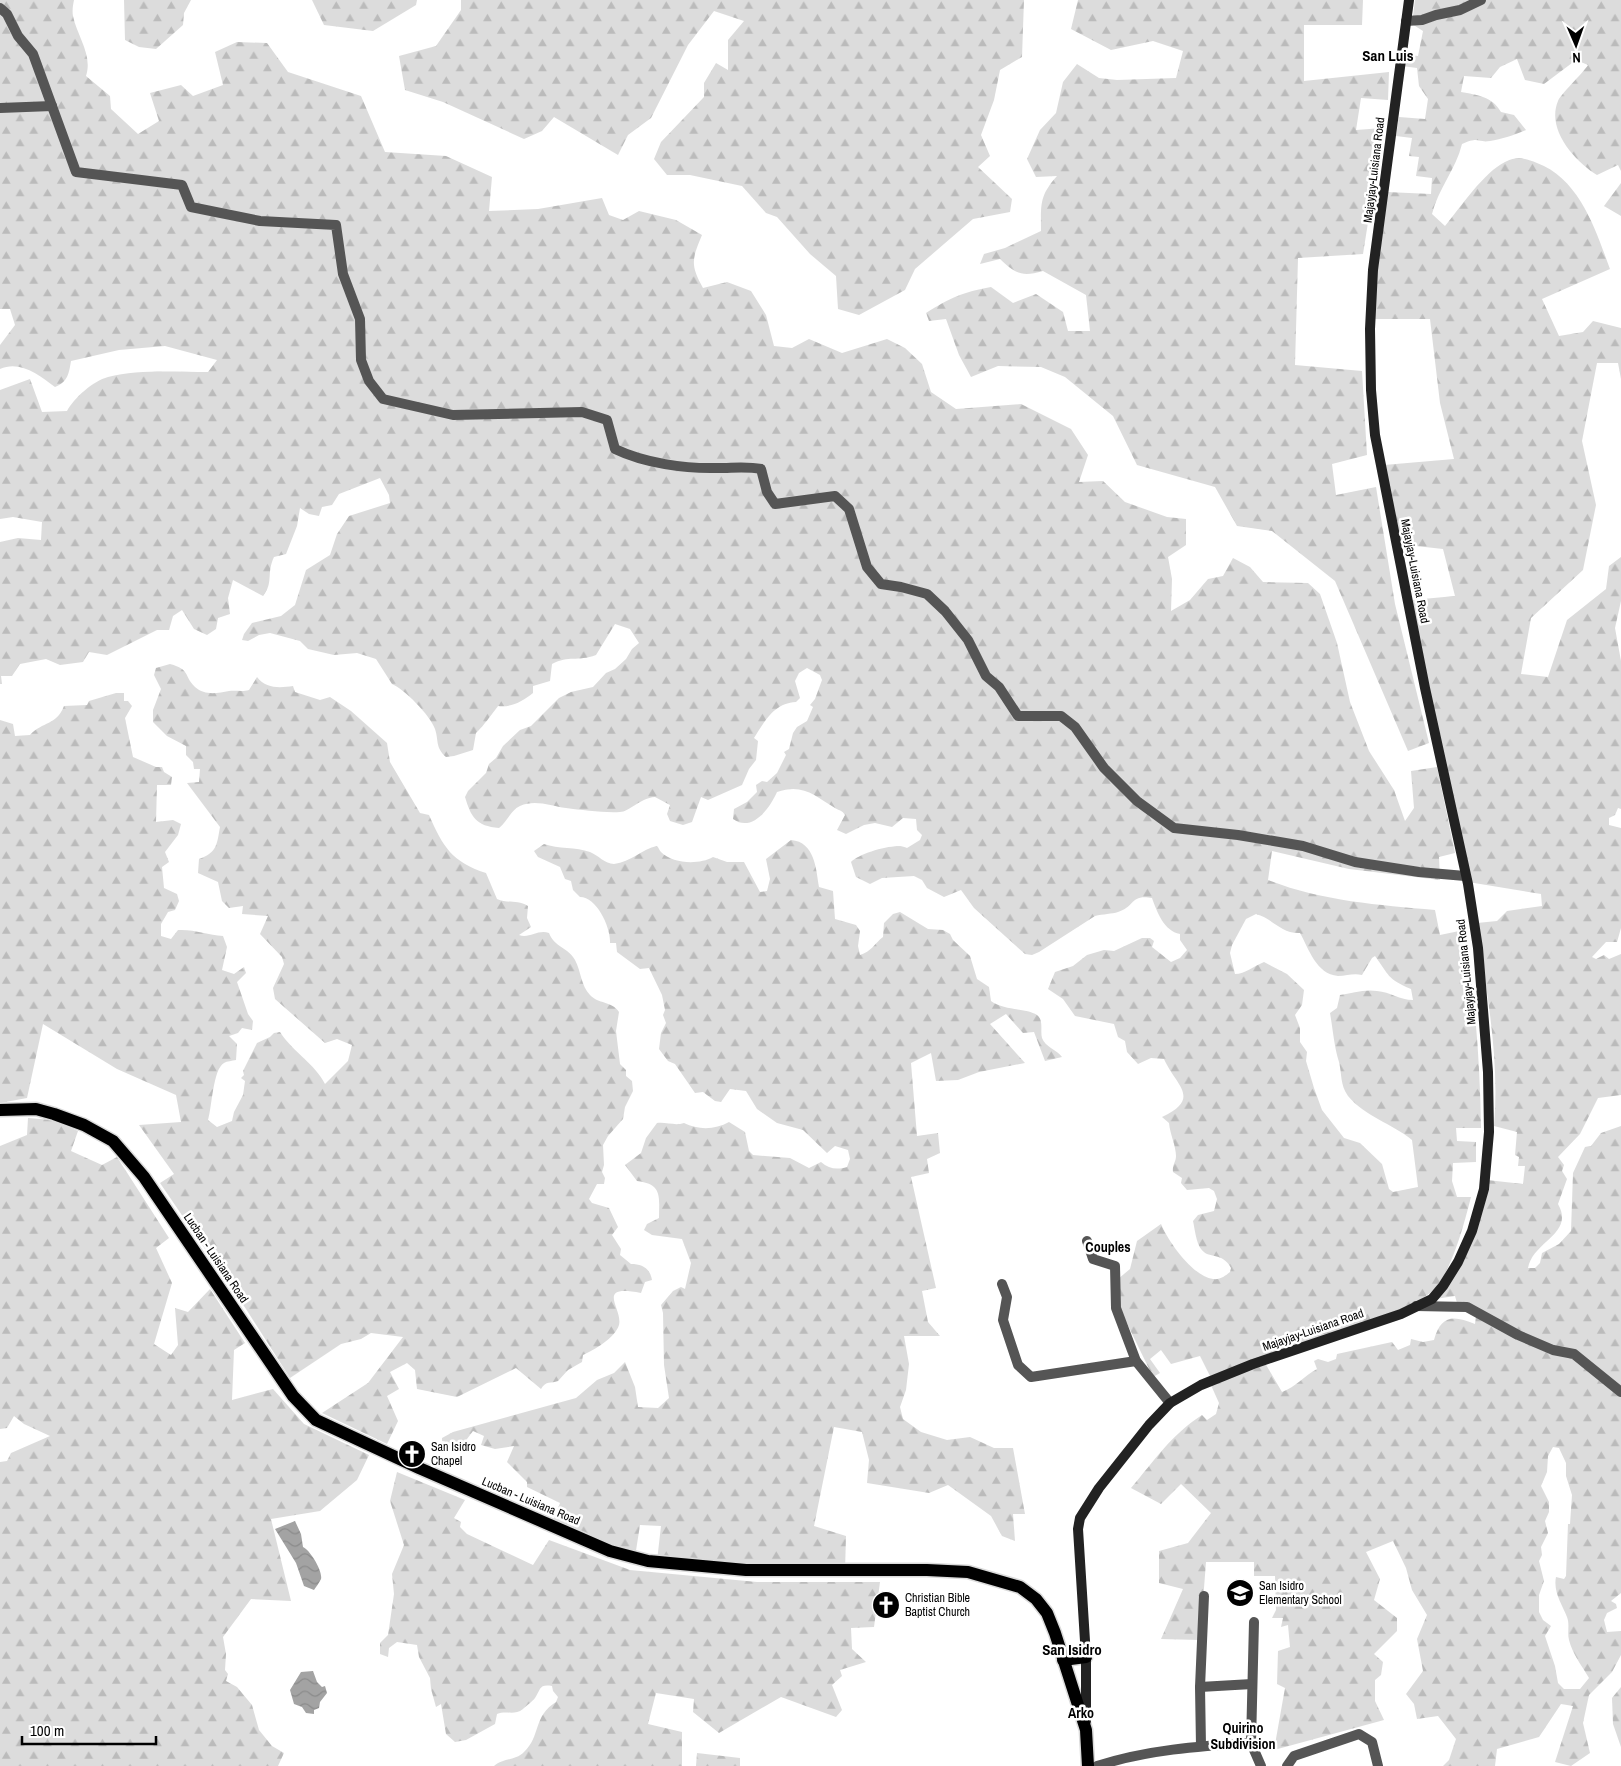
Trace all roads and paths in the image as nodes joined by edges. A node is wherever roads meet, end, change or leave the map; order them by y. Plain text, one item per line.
1 (1408, 0) edge
2 (1480, 0) edge
3 (0, 8) edge
4 (1406, 21) junction
5 (52, 106) junction
6 (0, 108) edge
7 (1465, 876) junction
8 (0, 1110) edge
9 (1087, 1241) dead end
10 (1002, 1284) dead end
11 (1416, 1306) junction
12 (1136, 1361) junction
13 (1621, 1392) edge
14 (1170, 1403) junction
15 (1204, 1596) dead end
16 (1254, 1622) dead end
17 (1086, 1657) junction
18 (1063, 1660) junction
19 (1252, 1684) junction
20 (1200, 1687) junction
21 (1086, 1730) junction
22 (1250, 1743) junction
23 (1201, 1746) junction
24 (1088, 1766) edge
25 (1097, 1766) edge
26 (1261, 1766) edge
27 (1287, 1766) edge
28 (1378, 1766) edge

1 - 4 street, Majayjay-Luisiana Road
2 - 4 street
3 - 5 street
4 - 7 street, Majayjay-Luisiana Road
5 - 6 street
5 - 7 street
7 - 11 street, Majayjay-Luisiana Road
8 - 18 main road, Lucban - Luisiana Road
9 - 12 street
10 - 12 street
11 - 13 street
11 - 14 street, Majayjay-Luisiana Road
12 - 14 street
14 - 17 street, Majayjay-Luisiana Road
15 - 20 street
16 - 19 street
17 - 18 main road
17 - 21 street, Majayjay-Luisiana Road
18 - 21 main road, Lucban - Luisiana Road
19 - 20 street
19 - 22 street
20 - 23 street
21 - 24 main road, Lucban - Luisiana Road
22 - 23 street
22 - 26 street
23 - 25 street
27 - 28 street

